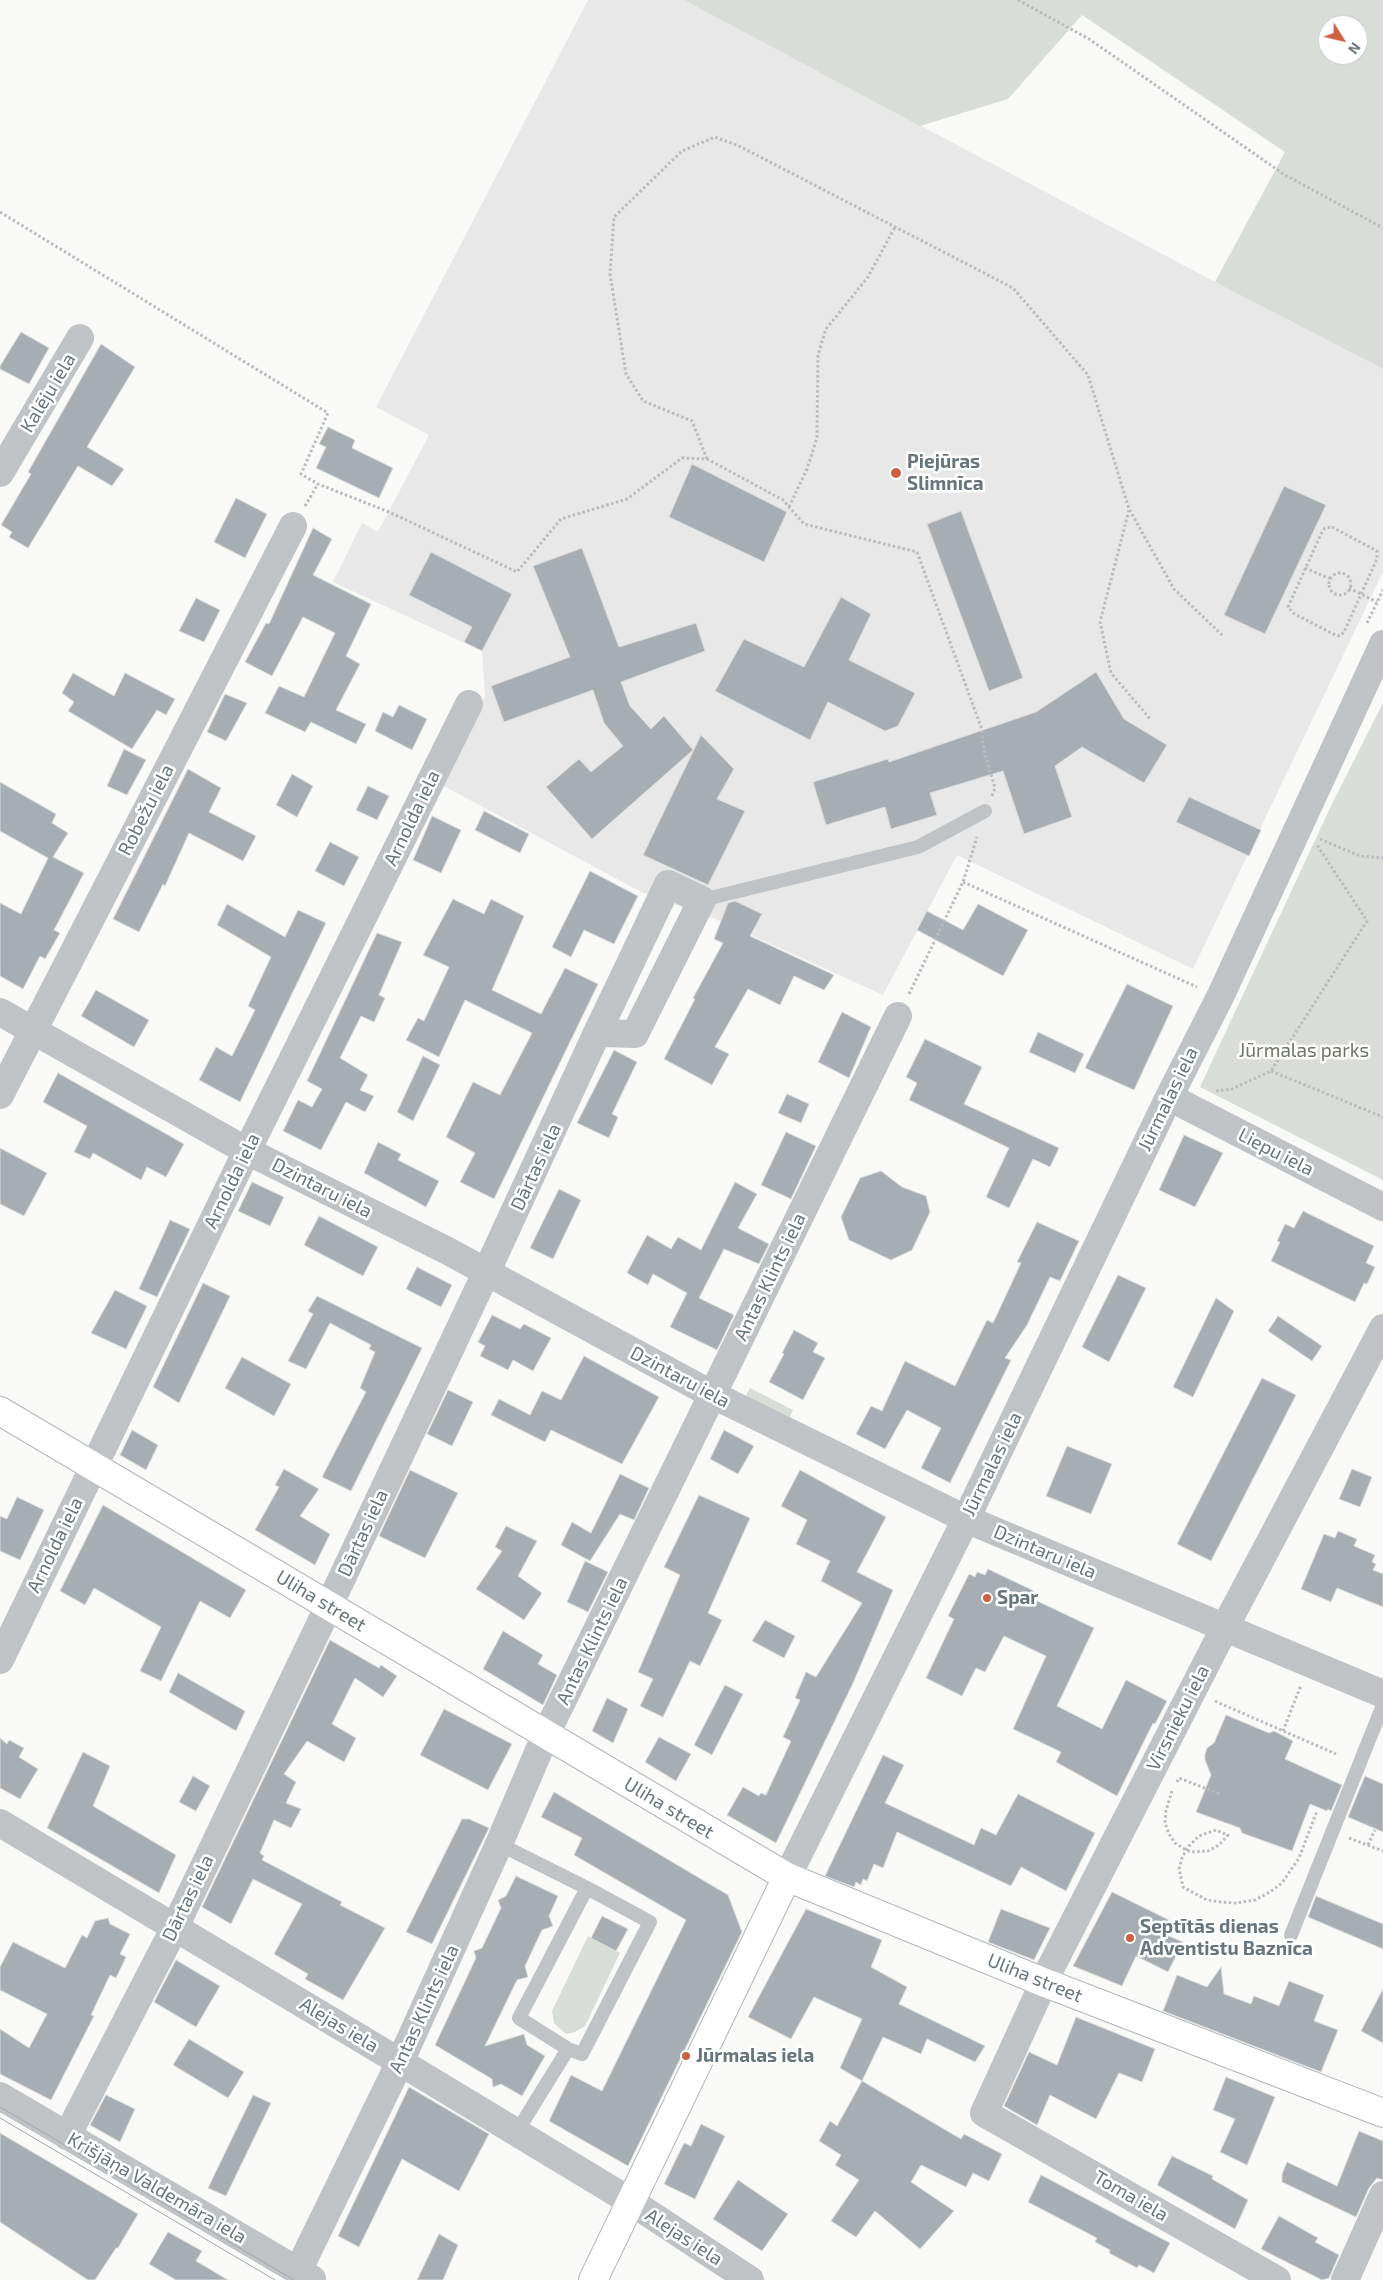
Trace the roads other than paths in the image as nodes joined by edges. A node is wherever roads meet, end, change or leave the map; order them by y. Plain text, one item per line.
1 (80, 338) dead end
2 (0, 473) edge
3 (293, 526) dead end
4 (1383, 644) edge
5 (469, 704) dead end
6 (985, 811) road end
7 (702, 900) junction
8 (0, 1012) edge
9 (898, 1016) road end
10 (32, 1031) junction
11 (597, 1034) junction
12 (0, 1095) edge
13 (1169, 1097) junction
14 (247, 1151) junction
15 (1383, 1207) edge
16 (486, 1273) junction
17 (1383, 1328) edge
18 (712, 1395) junction
19 (0, 1411) edge
20 (94, 1466) junction
21 (966, 1519) junction
22 (328, 1605) junction
23 (1224, 1628) junction
24 (0, 1660) edge
25 (1383, 1694) edge
26 (1383, 1705) edge
27 (546, 1734) junction
28 (0, 1823) edge
29 (499, 1844) junction
30 (787, 1877) junction
31 (587, 1888) junction
32 (175, 1927) junction
33 (1291, 1935) dead end
34 (1043, 1982) junction
35 (568, 2049) junction
36 (400, 2062) junction
37 (0, 2096) edge
38 (984, 2113) joint
39 (1383, 2113) edge
40 (516, 2134) junction
41 (67, 2136) junction
42 (1383, 2195) edge
43 (630, 2201) junction
44 (306, 2275) edge
45 (593, 2280) edge
46 (750, 2280) edge
47 (1277, 2280) edge
48 (1345, 2280) edge

1 - 2 street, Kalēju iela
3 - 10 street, Robežu iela
4 - 13 street, Jūrmalas iela
5 - 14 street, Arnolda iela
6 - 7 lane
7 - 11 street
7 - 11 street, Dārtas iela
8 - 10 street, Dzintaru iela
9 - 18 street, Antas Klints iela
10 - 12 street, Robežu iela
10 - 14 street, Dzintaru iela
11 - 16 street, Dārtas iela
13 - 15 street, Liepu iela
13 - 21 street, Jūrmalas iela
14 - 16 street, Dzintaru iela
14 - 20 street, Arnolda iela
16 - 18 street, Dzintaru iela
16 - 22 street, Dārtas iela
17 - 23 street, Virsnieku iela
18 - 21 street, Dzintaru iela
18 - 27 street, Antas Klints iela
19 - 20 main road, Uliha street
20 - 22 main road, Uliha street
20 - 24 street, Arnolda iela
21 - 23 street, Dzintaru iela
21 - 30 street, Jūrmalas iela
22 - 27 main road, Uliha street
22 - 32 street, Dārtas iela
23 - 25 street, Dzintaru iela
23 - 34 street, Virsnieku iela
26 - 33 lane
27 - 29 street, Antas Klints iela
27 - 30 main road, Uliha street
28 - 32 street, Alejas iela
29 - 31 lane
29 - 36 street, Antas Klints iela
30 - 34 main road, Uliha street
30 - 43 main road, Jūrmalas iela
31 - 35 lane
31 - 35 lane
32 - 36 street, Alejas iela
32 - 41 street, Dārtas iela
34 - 38 street, Virsnieku iela
34 - 39 main road, Uliha street
35 - 40 lane
36 - 40 street, Alejas iela
36 - 44 street, Antas Klints iela
37 - 41 street, Krišjāņa Valdemāra iela
38 - 47 street, Toma iela
40 - 43 street, Alejas iela
41 - 44 street, Krišjāņa Valdemāra iela
42 - 48 street
43 - 45 main road, Jūrmalas iela
43 - 46 street, Alejas iela

